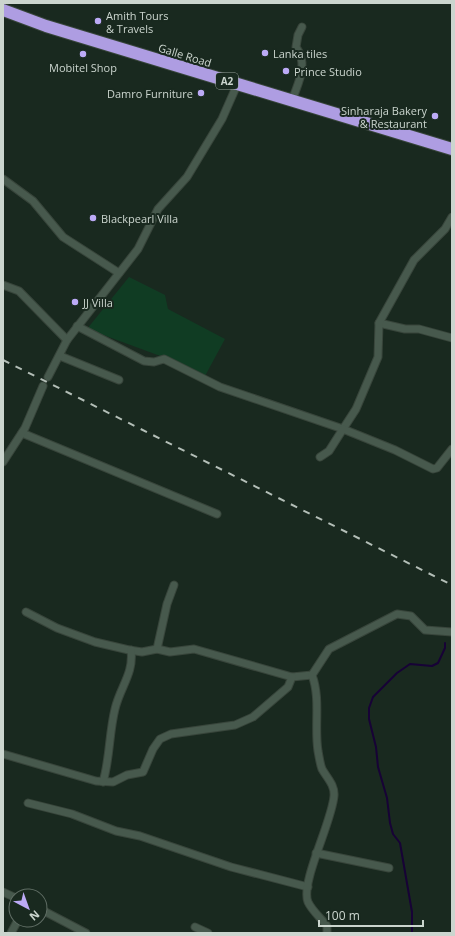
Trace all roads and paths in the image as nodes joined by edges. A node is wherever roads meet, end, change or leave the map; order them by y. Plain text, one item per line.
1 (3, 10) edge
2 (302, 27) dead end
3 (237, 85) junction
4 (292, 101) junction
5 (452, 149) edge
6 (3, 179) edge
7 (452, 218) edge
8 (119, 274) junction
9 (3, 285) edge
10 (379, 323) junction
11 (77, 326) junction
12 (452, 338) edge
13 (67, 340) junction
14 (60, 356) junction
15 (48, 377) dead end
16 (119, 380) dead end
17 (43, 386) dead end
18 (343, 429) junction
19 (22, 433) junction
20 (452, 449) edge
21 (320, 457) dead end
22 (3, 462) edge
23 (217, 514) dead end
24 (174, 585) dead end
25 (26, 612) dead end
26 (452, 632) edge
27 (131, 650) junction
28 (157, 650) junction
29 (312, 675) junction
30 (292, 677) junction
31 (3, 754) edge
32 (102, 782) junction
33 (28, 803) dead end
34 (316, 853) junction
35 (389, 868) dead end
36 (308, 887) junction
37 (48, 913) edge
38 (195, 927) dead end
39 (86, 933) edge
40 (208, 933) edge
41 (327, 933) edge

1 - 3 highway, Galle Road / A2
2 - 4 street
3 - 4 highway, Galle Road / A2
3 - 8 street
4 - 5 highway, Galle Road / A2
6 - 8 street
7 - 10 street
8 - 11 street
9 - 13 street
10 - 12 street
10 - 18 street
11 - 13 street
11 - 18 street
13 - 14 street
14 - 15 street
14 - 16 street
17 - 19 street
18 - 20 street
18 - 21 street
19 - 22 street
19 - 23 street
24 - 28 street
25 - 27 street
26 - 29 street
27 - 28 street
27 - 32 street
28 - 30 street
29 - 30 street
29 - 34 street
30 - 32 street
31 - 32 street
33 - 36 street
34 - 35 street
34 - 36 street
36 - 41 street
37 - 39 street
38 - 40 street

